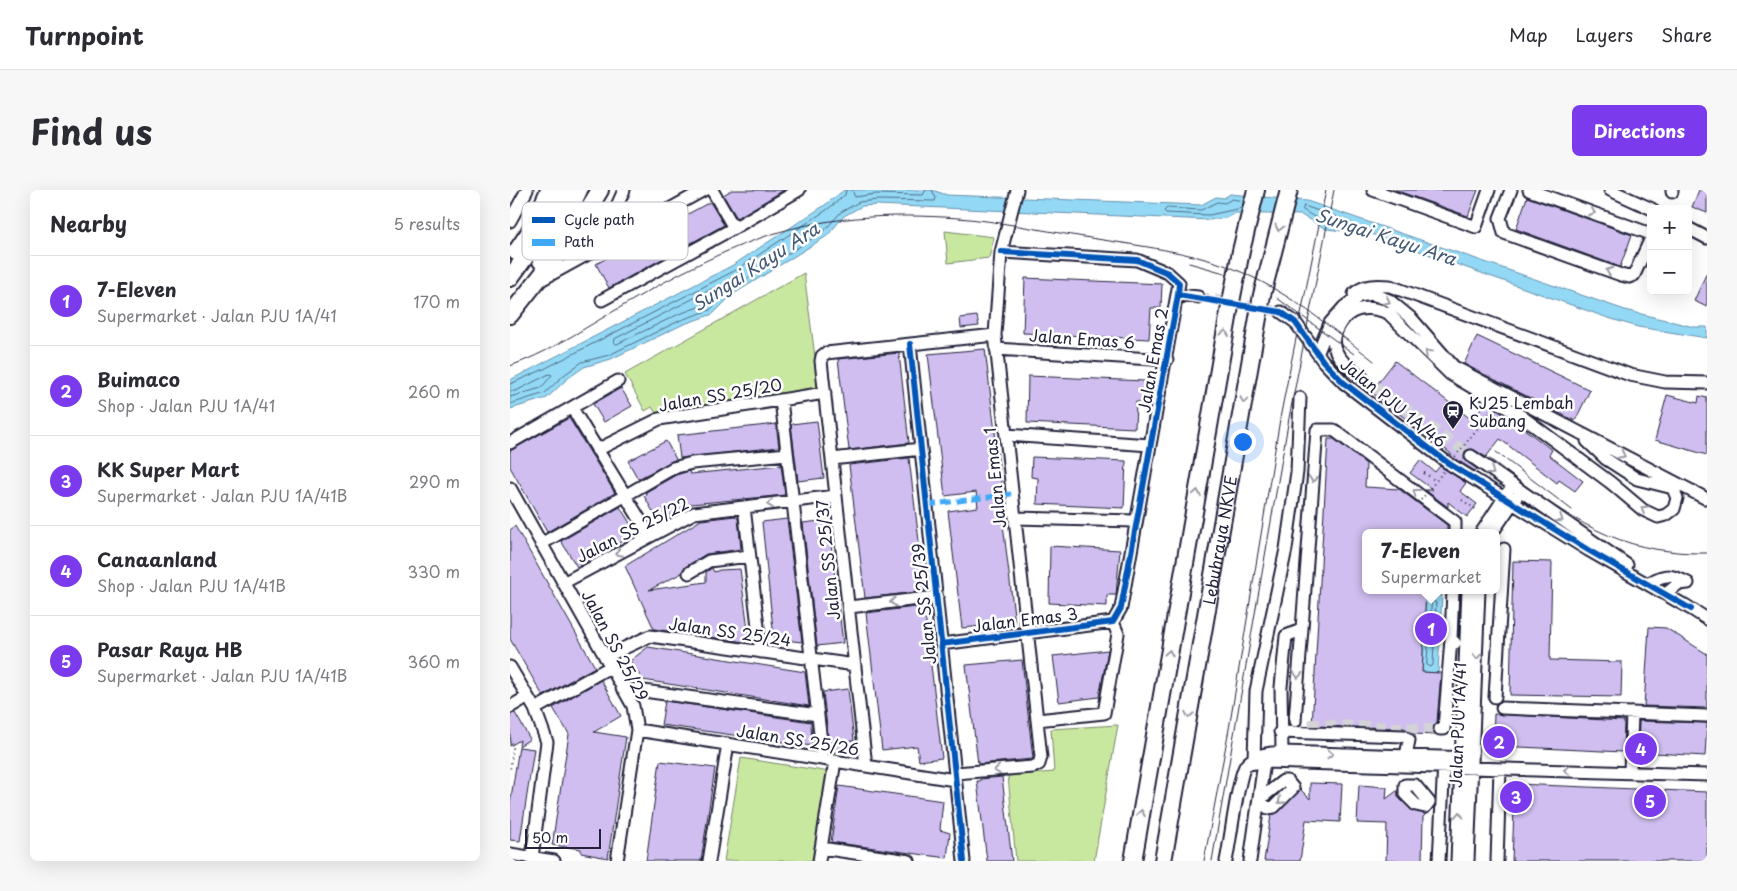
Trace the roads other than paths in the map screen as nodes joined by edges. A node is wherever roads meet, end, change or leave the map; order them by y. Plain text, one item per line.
1 (527, 190) edge
2 (549, 190) edge
3 (563, 190) edge
4 (579, 190) edge
5 (600, 190) edge
6 (624, 190) edge
7 (712, 190) edge
8 (799, 190) edge
9 (1017, 190) edge
10 (1256, 190) edge
11 (1289, 190) edge
12 (1373, 190) edge
13 (1489, 190) edge
14 (1510, 190) edge
15 (1529, 190) edge
16 (1610, 190) edge
17 (700, 191) edge
18 (1629, 193) edge
19 (544, 202) edge
20 (557, 202) edge
21 (573, 202) edge
22 (593, 202) edge
23 (619, 202) edge
24 (681, 202) edge
25 (1647, 206) edge
26 (510, 221) edge
27 (734, 228) junction
28 (1692, 230) edge
29 (1647, 233) edge
30 (1707, 238) edge
31 (522, 243) edge
32 (1647, 247) edge
33 (1002, 252) junction
34 (688, 253) edge
35 (523, 260) edge
36 (541, 260) edge
37 (554, 260) edge
38 (579, 260) edge
39 (675, 260) edge
40 (510, 261) edge
41 (510, 278) edge
42 (538, 282) junction
43 (1178, 294) junction
44 (1198, 297) tunnel mouth
45 (602, 300) dead end
46 (510, 302) edge
47 (1344, 307) junction
48 (1281, 312) tunnel mouth
49 (510, 315) edge
50 (995, 335) junction
51 (910, 344) junction
52 (996, 349) junction
53 (1318, 352) junction
54 (1166, 360) junction
55 (1362, 377) tunnel mouth
56 (618, 381) dead end
57 (1707, 383) edge
58 (825, 393) junction
59 (1300, 398) dead end
60 (780, 400) junction
61 (572, 408) junction
62 (1006, 435) junction
63 (510, 443) edge
64 (1150, 446) junction
65 (921, 449) junction
66 (597, 450) junction
67 (787, 454) junction
68 (1470, 456) tunnel mouth
69 (832, 460) junction
70 (1671, 483) junction
71 (1484, 485) junction
72 (510, 488) edge
73 (1516, 490) junction
74 (625, 496) junction
75 (836, 496) junction
76 (1705, 498) dead end
77 (1508, 500) junction
78 (793, 501) junction
79 (744, 507) junction
80 (1015, 518) junction
81 (1135, 522) junction
82 (1455, 529) edge
83 (1487, 529) edge
84 (1488, 529) edge
85 (650, 536) junction
86 (542, 544) junction
87 (1504, 549) dead end
88 (749, 556) junction
89 (689, 573) dead end
90 (1651, 582) junction
91 (563, 583) junction
92 (1667, 593) junction
93 (1453, 594) edge
94 (1468, 594) edge
95 (1479, 594) edge
96 (936, 597) junction
97 (849, 607) junction
98 (1691, 609) junction
99 (1707, 619) edge
100 (1113, 622) junction
101 (1301, 630) junction
102 (1028, 633) junction
103 (1478, 633) junction
104 (1499, 634) junction
105 (1451, 639) junction
106 (941, 644) junction
107 (1466, 650) junction
108 (761, 652) junction
109 (813, 659) junction
110 (608, 662) junction
111 (855, 665) junction
112 (510, 667) edge
113 (622, 688) junction
114 (527, 697) junction
115 (1495, 697) dead end
116 (510, 707) edge
117 (1502, 708) dead end
118 (535, 710) junction
119 (1632, 713) junction
120 (818, 715) junction
121 (1707, 716) edge
122 (1037, 720) junction
123 (1295, 720) dead end
124 (1440, 729) dead end
125 (637, 730) junction
126 (1280, 732) junction
127 (728, 744) junction
128 (1282, 752) junction
129 (1406, 756) junction
130 (829, 760) junction
131 (1258, 760) junction
132 (1444, 762) junction
133 (1467, 763) junction
134 (1039, 764) joint
135 (866, 766) junction
136 (1416, 767) junction
137 (1500, 769) junction
138 (1630, 772) junction
139 (1707, 774) edge
140 (955, 776) junction
141 (1415, 785) dead end
142 (821, 848) junction
143 (510, 854) edge
144 (532, 858) junction
145 (554, 861) edge
146 (617, 861) edge
147 (709, 861) edge
148 (819, 861) edge
149 (908, 861) edge
150 (964, 861) edge
151 (1133, 861) edge
152 (1163, 861) edge
153 (1226, 861) edge
154 (1250, 861) edge
155 (1438, 861) edge
156 (1458, 861) edge
157 (1468, 861) edge
158 (1497, 861) edge

1 - 26 street
2 - 19 highway
3 - 20 highway
4 - 21 highway
5 - 22 highway
6 - 23 street
7 - 27 street
8 - 27 street
9 - 33 street, Jalan Emas 1
151 -> 10 highway, Lebuhraya NKVE
11 -> 152 highway, Lebuhraya NKVE
12 - 13 street
32 -> 14 street
15 -> 29 street
16 - 18 street
17 - 24 street
18 - 25 street
27 - 34 street
28 - 30 street
31 - 40 highway
33 - 43 street, Jalan Emas 2
33 - 50 street, Jalan Emas 1
35 - 41 highway
36 - 46 highway
37 - 42 highway
38 - 42 street
39 - 45 street
42 - 49 highway
43 - 44 street
43 - 54 street, Jalan Emas 2
47 - 53 street
47 - 57 street
47 -> 70 street
48 - 53 street, Jalan PJU 1A/46
50 - 51 street
50 - 52 street, Jalan Emas 1
51 - 58 street, Jalan SS 25/37
51 - 65 street, Jalan SS 25/39
52 - 54 street, Jalan Emas 6
52 - 62 street, Jalan Emas 1
53 - 71 street, Jalan PJU 1A/46
54 - 64 street, Jalan Emas 2
70 -> 55 street, Jalan PJU 1A/46
56 - 61 street
58 - 60 street, Jalan SS 25/20
58 - 69 street, Jalan SS 25/37
59 - 131 street
60 - 66 street, Jalan SS 25/20
60 - 67 street
61 - 63 street
61 - 66 street
62 - 64 street
62 - 80 street, Jalan Emas 1
64 - 81 street, Jalan Emas 2
65 - 69 street
65 - 96 street, Jalan SS 25/39
66 - 74 street
67 - 74 street
67 - 78 street
68 -> 73 street
69 - 75 street, Jalan SS 25/37
70 - 76 street
71 - 77 street, Jalan PJU 1A/46
71 - 83 street
72 - 86 street, Jalan SS 25/29
73 - 77 street
73 -> 90 street
74 - 85 street
74 - 86 street
75 - 78 street, Jalan SS 25/22
75 - 97 street, Jalan SS 25/37
77 - 84 street
77 - 98 street, Jalan PJU 1A/46
78 -> 79 street, Jalan SS 25/22
78 - 109 street
79 - 85 street, Jalan SS 25/22
79 - 88 street
80 - 81 street
80 - 102 street, Jalan Emas 1
81 - 100 street, Jalan Emas 2
82 -> 101 street
85 -> 91 street, Jalan SS 25/22
86 - 91 street, Jalan SS 25/29
87 - 104 street
88 - 89 street
88 - 108 street
90 - 92 street
90 - 92 street
91 - 110 street, Jalan SS 25/29
92 - 98 street
93 - 105 street
94 - 107 street, Jalan PJU 1A/41
95 - 103 street, Jalan PJU 1A/41
96 -> 97 street
96 - 106 street, Jalan SS 25/39
97 - 111 street, Jalan SS 25/37
98 - 99 street
100 - 102 street, Jalan Emas 3
100 - 122 street
101 -> 123 street
101 - 126 street
102 - 106 street, Jalan Emas 3
102 - 122 street, Jalan Emas 1
103 - 104 street
103 -> 133 street, Jalan PJU 1A/41
104 - 115 street
105 - 107 street
105 - 124 street
106 - 140 street, Jalan SS 25/39
107 - 133 street, Jalan PJU 1A/41
108 - 109 street, Jalan SS 25/24
108 - 110 street, Jalan SS 25/24
109 - 111 street, Jalan SS 25/24
109 - 120 street
110 - 113 street, Jalan SS 25/29
110 - 118 street, Jalan SS 25/24
111 - 135 street, Jalan SS 25/37
112 - 114 street
113 - 120 street
113 - 125 street, Jalan SS 25/29
114 - 116 street
114 - 118 street
117 - 119 street
118 - 144 street
119 - 121 street
119 - 138 street
120 - 130 street
122 - 134 street, Jalan Emas 1
125 - 127 street, Jalan SS 25/26
125 - 146 street, Jalan SS 25/29
126 - 128 street
126 - 129 street
127 - 130 street, Jalan SS 25/26
127 - 147 street
128 -> 129 street
128 - 131 street
129 - 132 street
130 - 135 street, Jalan SS 25/26
130 - 142 street
131 - 136 street
131 - 153 street
131 - 154 street
132 - 133 street
132 - 136 street
132 - 155 street
133 - 137 street
156 -> 133 street, Jalan PJU 1A/41
133 - 157 street, Jalan PJU 1A/41
134 -> 140 street, Jalan SS 25/26
135 - 140 street, Jalan SS 25/26
136 - 141 street
138 -> 137 street
137 - 158 street
138 - 139 street
140 - 150 street, Jalan SS 25/39
142 - 148 street
142 - 149 street
143 - 144 street
144 - 145 street

